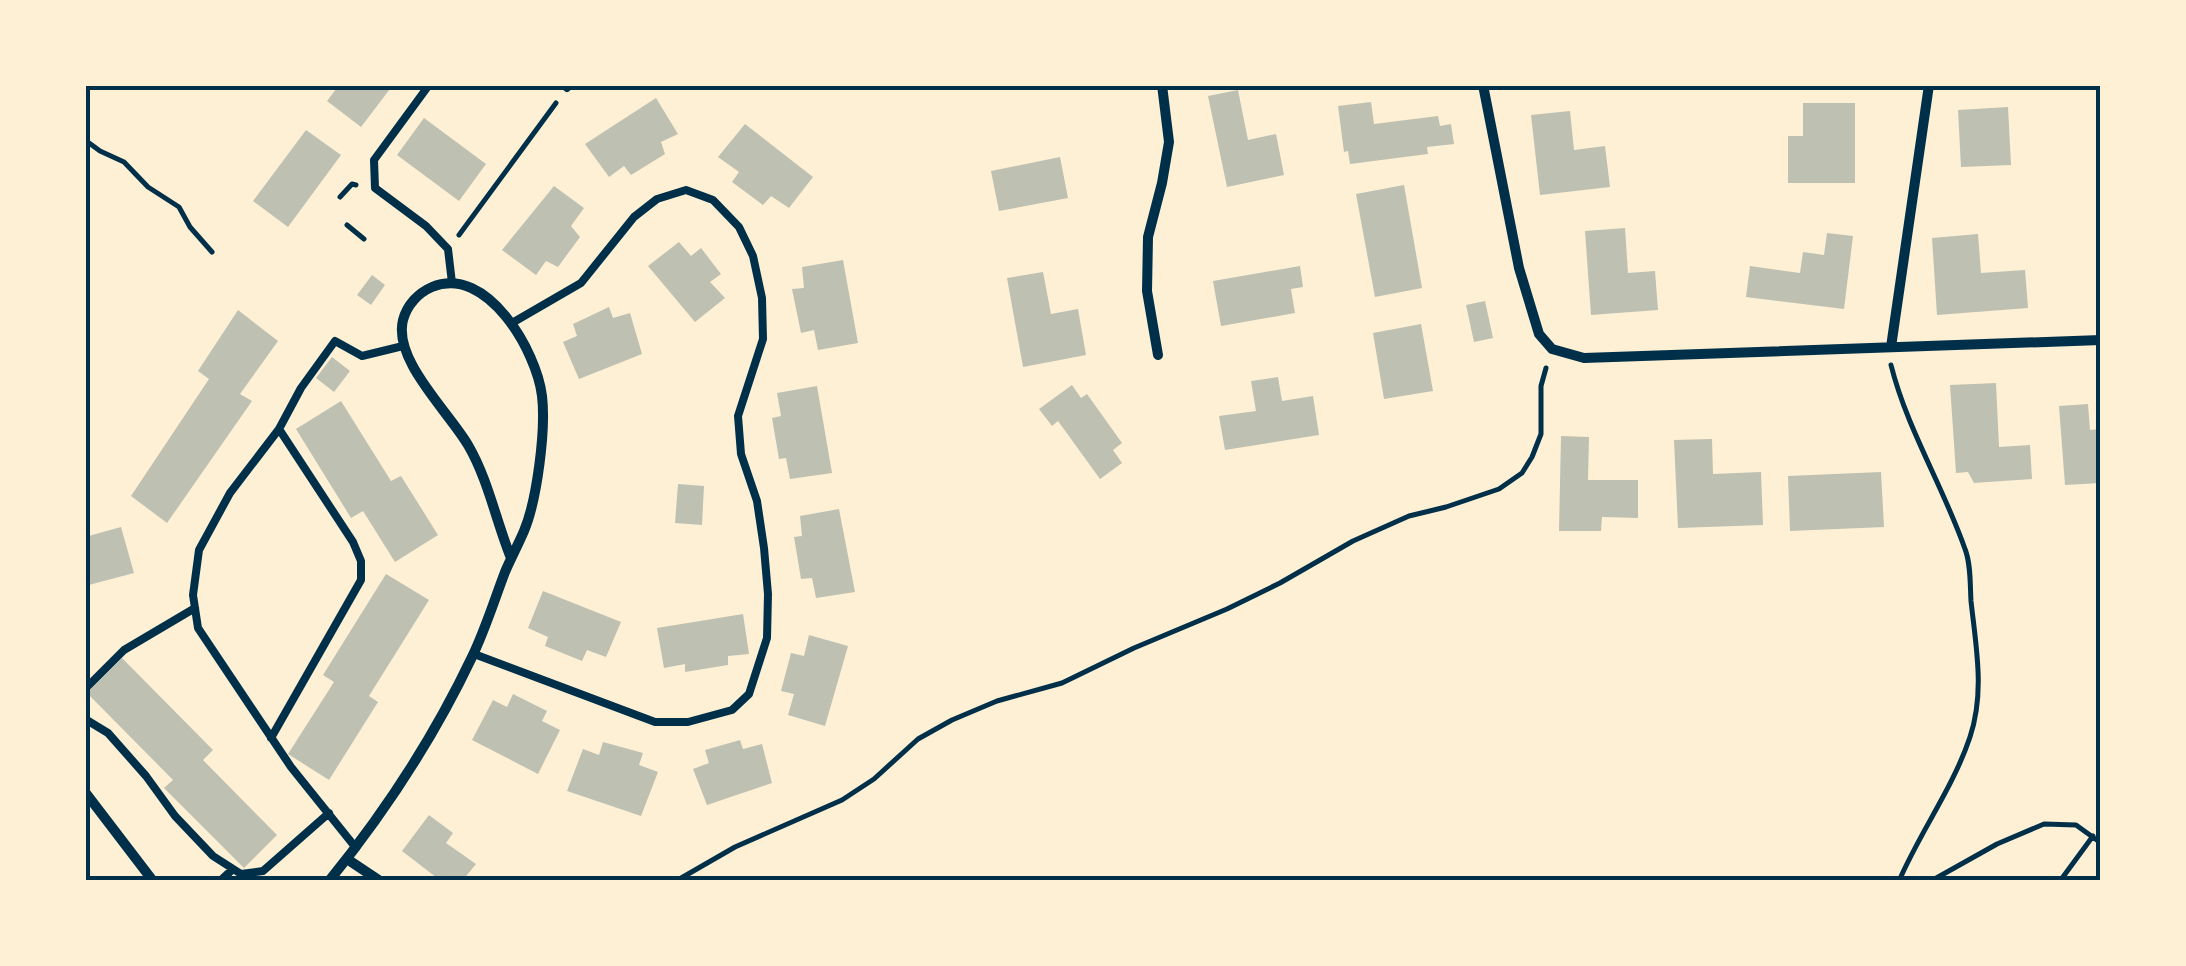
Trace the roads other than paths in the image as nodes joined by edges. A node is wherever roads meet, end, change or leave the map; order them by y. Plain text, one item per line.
1 (430, 85) edge
2 (1162, 85) edge
3 (1483, 85) edge
4 (1929, 85) edge
5 (452, 284) junction
6 (512, 323) junction
7 (2101, 340) edge
8 (402, 346) junction
9 (1890, 347) junction
10 (1158, 355) dead end
11 (279, 429) junction
12 (510, 558) junction
13 (195, 608) junction
14 (474, 654) junction
15 (85, 689) edge
16 (85, 719) edge
17 (271, 738) junction
18 (85, 792) edge
19 (329, 813) junction
20 (356, 848) junction
21 (347, 859) junction
22 (233, 869) junction
23 (154, 881) edge
24 (220, 881) edge
25 (329, 881) edge
26 (380, 881) edge

1 - 5 lane
2 - 10 street
3 - 9 street
4 - 9 street
5 - 6 street
5 - 8 street
6 - 12 street
6 - 14 lane
7 - 9 street
8 - 11 lane
8 - 12 street
11 - 13 lane
11 - 17 lane
12 - 14 street
13 - 15 lane
13 - 17 lane
14 - 20 street
16 - 22 lane
17 - 19 lane
18 - 23 street
19 - 20 lane
19 - 22 lane
20 - 21 street
21 - 25 street
21 - 26 street
22 - 24 lane

